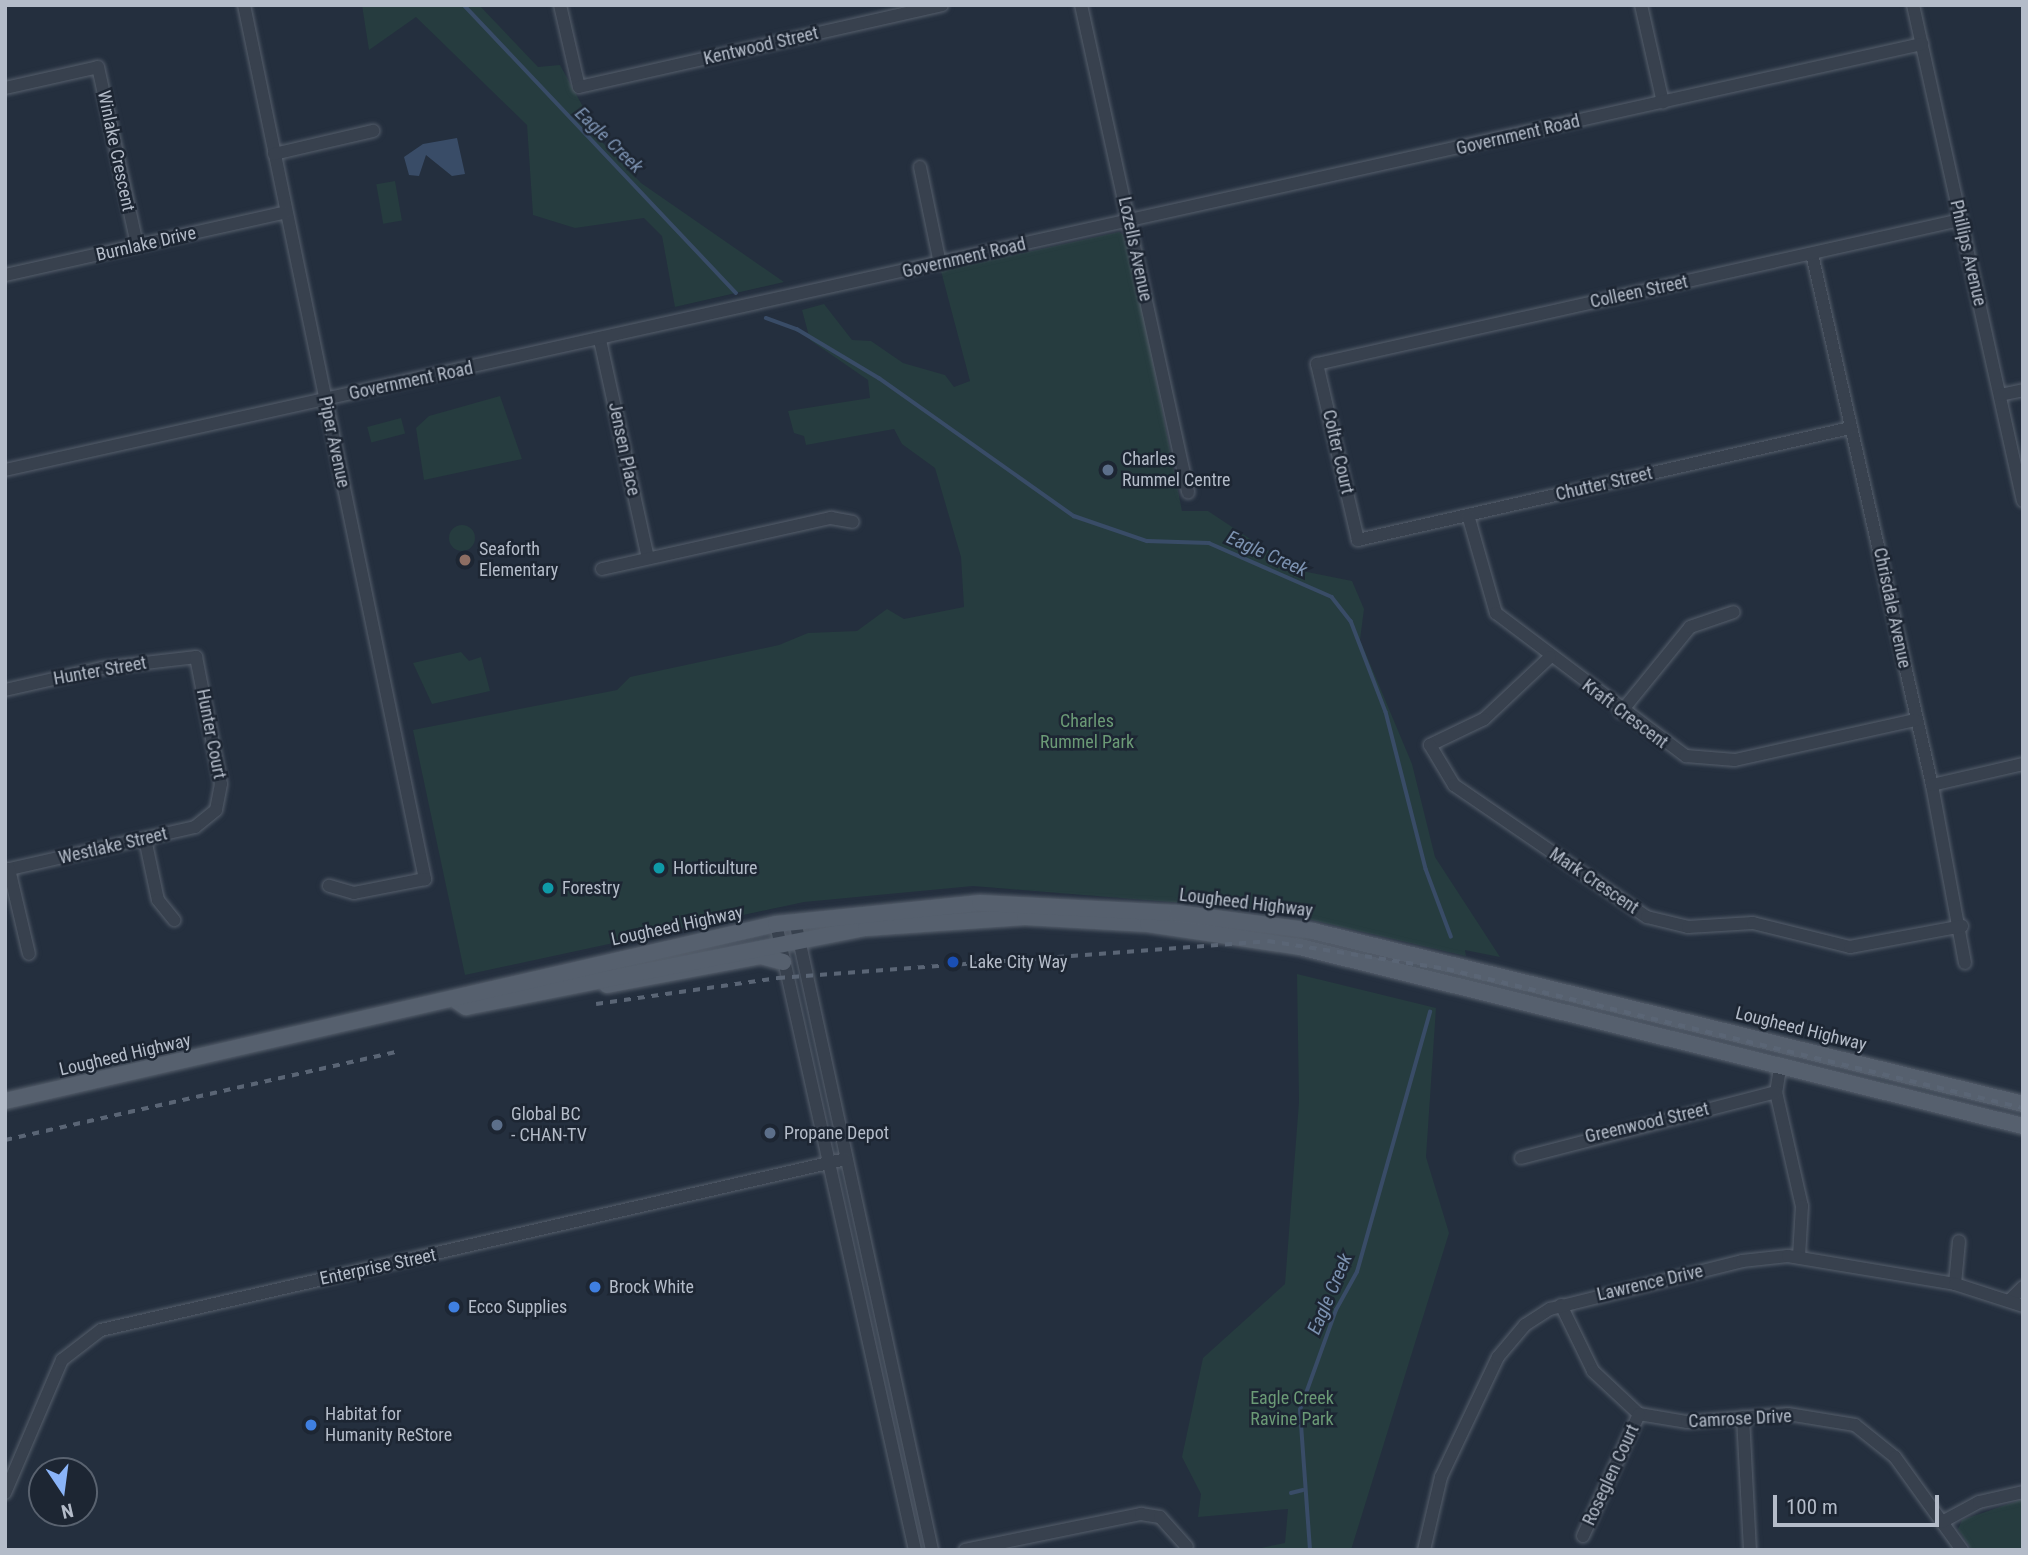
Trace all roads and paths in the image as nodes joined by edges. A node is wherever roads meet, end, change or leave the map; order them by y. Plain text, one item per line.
1 (244, 5) edge
2 (560, 5) edge
3 (942, 5) edge
4 (1082, 5) edge
5 (1641, 5) edge
6 (1913, 5) edge
7 (927, 7) edge
8 (1922, 44) junction
9 (5, 88) edge
10 (1663, 103) junction
11 (373, 131) dead end
12 (274, 154) junction
13 (920, 167) dead end
14 (286, 212) junction
15 (1960, 220) junction
16 (1130, 221) junction
17 (137, 245) junction
18 (1812, 254) junction
19 (940, 264) junction
20 (5, 275) edge
21 (600, 340) junction
22 (1317, 364) joint
23 (2023, 390) edge
24 (2000, 395) junction
25 (325, 400) junction
26 (1850, 428) junction
27 (5, 470) edge
28 (1188, 492) dead end
29 (2023, 501) edge
30 (1468, 515) junction
31 (853, 522) dead end
32 (1358, 540) joint
33 (648, 558) junction
34 (602, 569) dead end
35 (1734, 612) dead end
36 (196, 657) joint
37 (1550, 657) junction
38 (5, 690) edge
39 (1621, 712) junction
40 (1916, 720) junction
41 (2023, 764) edge
42 (1932, 785) junction
43 (216, 810) joint
44 (145, 839) junction
45 (7, 870) edge
46 (329, 886) dead end
47 (174, 920) dead end
48 (795, 921) junction
49 (776, 924) junction
50 (1962, 926) junction
51 (799, 938) junction
52 (779, 942) junction
53 (29, 954) dead end
54 (783, 962) junction
55 (1965, 964) dead end
56 (595, 982) junction
57 (457, 1001) junction
58 (1780, 1068) junction
59 (1776, 1092) junction
60 (5, 1101) edge
61 (2023, 1104) edge
62 (2023, 1126) edge
63 (846, 1158) junction
64 (1521, 1158) dead end
65 (828, 1164) junction
66 (1959, 1241) dead end
67 (1799, 1256) junction
68 (1955, 1284) junction
69 (2023, 1287) edge
70 (2017, 1303) edge
71 (1561, 1304) junction
72 (1639, 1414) junction
73 (1743, 1417) junction
74 (2023, 1492) edge
75 (5, 1493) edge
76 (1942, 1522) junction
77 (1583, 1536) dead end
78 (1187, 1547) dead end
79 (915, 1550) edge
80 (932, 1550) edge
81 (965, 1550) edge
82 (1424, 1550) edge
83 (1750, 1550) edge
84 (1962, 1550) edge

1 - 12 street, Piper Avenue
2 - 7 street, Kentwood Street
3 - 7 street, Kentwood Street
4 - 16 street, Lozells Avenue
5 - 10 street
6 - 8 street, Phillips Avenue
8 - 10 street, Government Road
8 - 15 street, Phillips Avenue
9 - 17 street, Winlake Crescent
10 - 16 street, Government Road
11 - 12 street
12 - 14 street, Piper Avenue
13 - 19 street
14 - 17 street, Burnlake Drive
14 - 25 street, Piper Avenue
15 - 18 street, Colleen Street
15 - 24 street, Phillips Avenue
16 - 19 street, Government Road
16 - 28 street, Lozells Avenue
17 - 20 street, Burnlake Drive
18 - 22 street, Colleen Street
18 - 26 street, Chrisdale Avenue
19 - 21 street, Government Road
21 - 25 street, Government Road
21 - 33 street, Jensen Place
22 - 32 street, Colter Court
23 - 24 street
24 - 29 street, Phillips Avenue
25 - 27 street, Government Road
25 - 46 street, Piper Avenue
26 - 30 street, Chutter Street
26 - 40 street, Chrisdale Avenue
30 - 32 street, Chutter Street
30 - 37 street, Kraft Crescent
31 - 33 street
33 - 34 street
35 - 39 street
36 - 38 street, Hunter Street
36 - 43 street, Hunter Court
37 - 39 street, Kraft Crescent
37 - 50 street, Mark Crescent
39 - 40 street, Kraft Crescent
40 - 42 street, Chrisdale Avenue
41 - 42 street
42 - 50 street, Chrisdale Avenue
43 - 44 street, Westlake Street
44 - 45 street, Westlake Street
44 - 47 street
45 - 53 street
48 - 49 main road, Lougheed Highway
48 - 51 street
48 - 61 main road, Lougheed Highway
49 - 52 street
49 - 57 main road, Lougheed Highway
50 - 55 street, Chrisdale Avenue
51 - 52 main road, Lougheed Highway
51 - 58 main road, Lougheed Highway
51 - 63 street
52 - 54 street
52 - 56 main road, Lougheed Highway
54 - 56 main road
54 - 65 street
56 - 57 main road, Lougheed Highway
57 - 60 main road, Lougheed Highway
58 - 59 street
58 - 62 main road, Lougheed Highway
59 - 64 street, Greenwood Street
59 - 67 street
63 - 65 street, Enterprise Street
63 - 80 street
65 - 75 street, Enterprise Street
65 - 79 street
66 - 68 street
67 - 68 street, Lawrence Drive
67 - 71 street, Lawrence Drive
68 - 70 street, Lawrence Drive
69 - 70 street
71 - 72 street
71 - 82 street, Lawrence Drive
72 - 73 street, Camrose Drive
72 - 77 street, Roseglen Court
73 - 76 street, Camrose Drive
73 - 83 street
74 - 76 street
76 - 84 street, Camrose Drive
78 - 81 street

